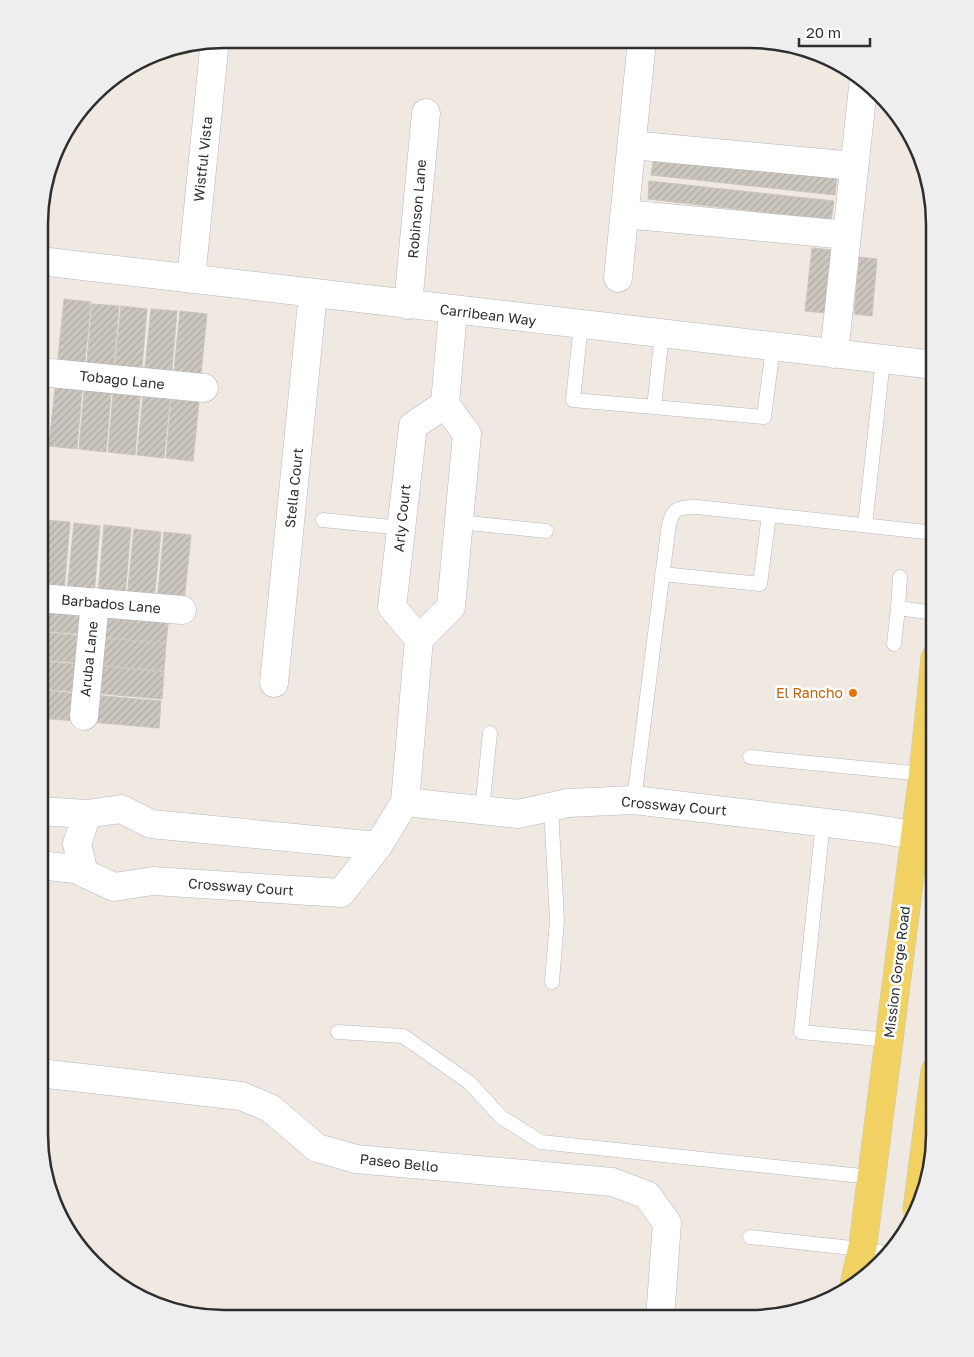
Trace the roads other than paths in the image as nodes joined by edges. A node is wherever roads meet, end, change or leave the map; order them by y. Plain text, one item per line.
1 (214, 48) edge
2 (641, 48) edge
3 (863, 88) edge
4 (426, 113) dead end
5 (632, 145) junction
6 (854, 166) junction
7 (625, 214) junction
8 (847, 235) junction
9 (48, 262) edge
10 (618, 278) dead end
11 (191, 279) junction
12 (313, 293) junction
13 (408, 305) junction
14 (453, 311) junction
15 (581, 325) junction
16 (662, 334) junction
17 (773, 347) junction
18 (834, 354) junction
19 (883, 360) junction
20 (926, 364) edge
21 (48, 373) edge
22 (204, 388) dead end
23 (445, 404) junction
24 (654, 407) junction
25 (769, 515) junction
26 (323, 520) dead end
27 (459, 522) junction
28 (865, 525) junction
29 (401, 528) junction
30 (546, 531) dead end
31 (926, 532) edge
32 (662, 574) junction
33 (900, 577) dead end
34 (48, 599) edge
35 (95, 602) junction
36 (898, 608) junction
37 (182, 610) dead end
38 (926, 612) edge
39 (419, 639) junction
40 (894, 644) dead end
41 (274, 683) dead end
42 (84, 716) dead end
43 (490, 733) dead end
44 (926, 745) edge
45 (750, 757) dead end
46 (923, 774) junction
47 (634, 800) junction
48 (405, 802) junction
49 (551, 807) junction
50 (482, 810) junction
51 (48, 812) edge
52 (87, 814) junction
53 (823, 822) junction
54 (925, 837) edge
55 (372, 853) junction
56 (48, 866) edge
57 (84, 873) junction
58 (552, 982) dead end
59 (338, 1032) dead end
60 (888, 1040) junction
61 (48, 1074) edge
62 (926, 1144) edge
63 (923, 1167) edge
64 (871, 1178) junction
65 (750, 1237) dead end
66 (862, 1249) junction
67 (880, 1253) edge
68 (856, 1274) edge
69 (661, 1310) edge

1 - 11 street, Wistful Vista
2 - 5 street
3 - 6 street
4 - 13 street, Robinson Lane
5 - 6 street
5 - 7 street
6 - 8 street
7 - 8 street
7 - 10 street
8 - 18 street
9 - 11 street, Carribean Way
11 - 12 street, Carribean Way
12 - 13 street, Carribean Way
12 - 41 street, Stella Court
13 - 14 street, Carribean Way
14 - 15 street, Carribean Way
14 - 23 street
15 - 16 street, Carribean Way
15 - 24 lane
16 - 17 street, Carribean Way
16 - 24 lane
17 - 18 street, Carribean Way
17 - 24 lane
18 - 19 street, Carribean Way
19 - 20 street, Carribean Way
19 - 28 lane
21 - 22 street, Tobago Lane
23 - 27 street
23 - 29 street, Arly Court
25 - 28 lane
25 - 32 lane
25 - 32 lane
26 - 29 lane
27 - 30 lane
27 - 39 street
28 - 31 lane
29 - 39 street, Arly Court
32 - 47 lane
33 - 36 lane
34 - 35 street, Barbados Lane
35 - 37 street, Barbados Lane
35 - 42 street, Aruba Lane
36 - 38 lane
36 - 40 lane
39 - 48 street
43 - 50 lane
44 - 46 main road, Mission Gorge Road
45 - 46 lane
46 - 54 main road, Mission Gorge Road
47 - 49 street, Crossway Court
47 - 53 street, Crossway Court
48 - 50 street, Crossway Court
48 - 55 street, Crossway Court
49 - 50 street, Crossway Court
49 - 58 lane
51 - 52 street
52 - 55 street
52 - 57 street
53 - 54 street, Crossway Court
53 - 60 lane
54 - 60 main road, Mission Gorge Road
55 - 57 street, Crossway Court
56 - 57 street, Crossway Court
59 - 64 lane
60 - 64 main road, Mission Gorge Road
61 - 69 street, Paseo Bello
62 - 63 main road
64 - 66 main road, Mission Gorge Road
65 - 66 lane
66 - 67 lane
66 - 68 main road, Mission Gorge Road

